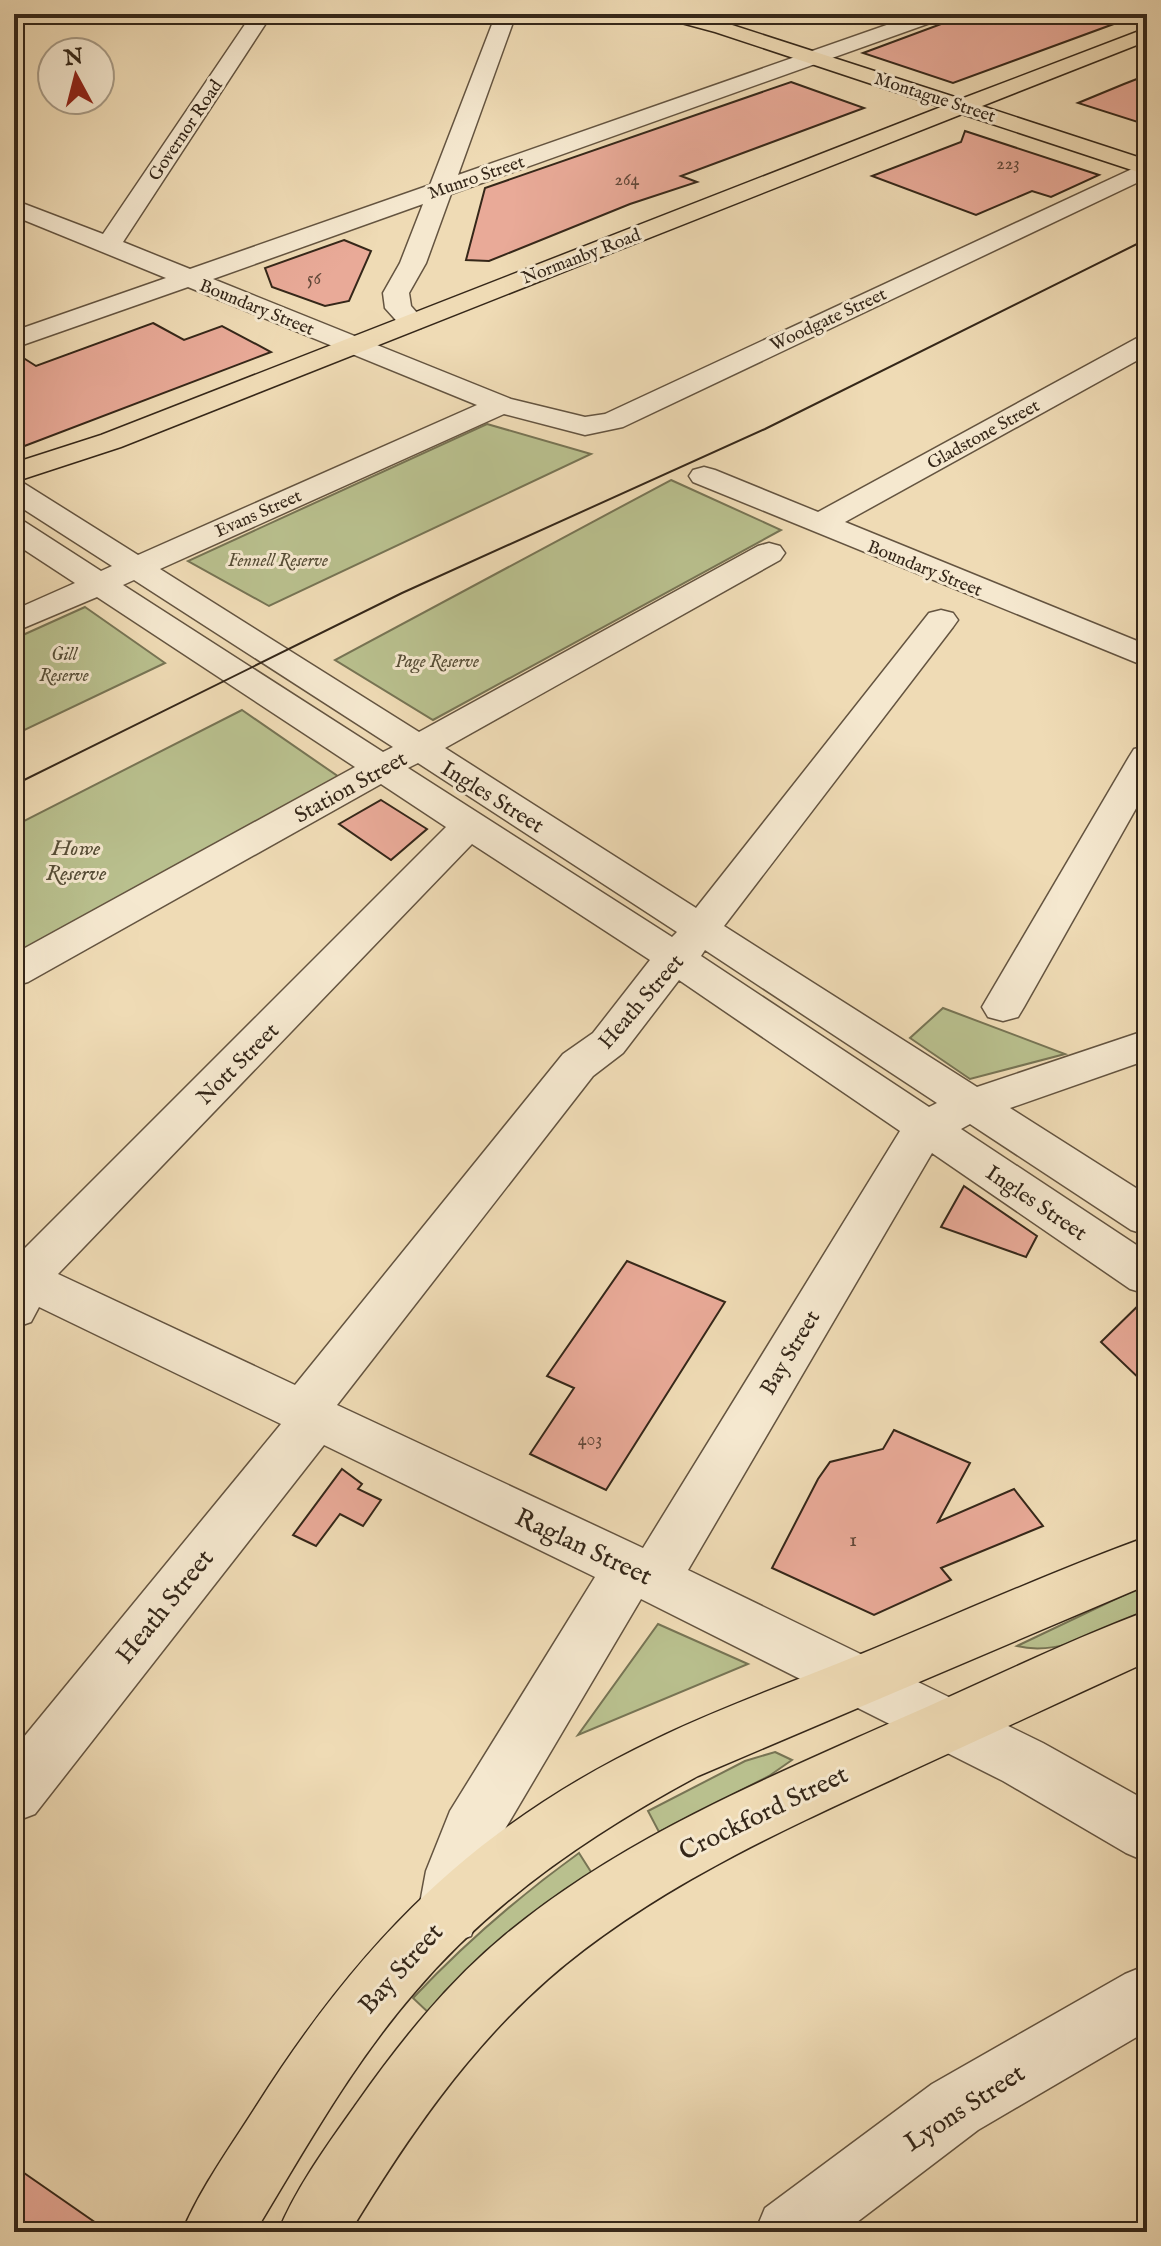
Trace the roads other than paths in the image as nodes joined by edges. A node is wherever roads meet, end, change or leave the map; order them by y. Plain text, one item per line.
1 (21, 14) edge
2 (262, 14) edge
3 (506, 14) edge
4 (670, 14) edge
5 (693, 14) edge
6 (937, 14) edge
7 (14, 22) edge
8 (722, 28) junction
9 (1147, 34) edge
10 (814, 57) junction
11 (965, 107) junction
12 (1147, 168) edge
13 (440, 189) junction
14 (14, 207) edge
15 (108, 246) junction
16 (413, 263) junction
17 (188, 279) junction
18 (445, 309) junction
19 (412, 322) junction
20 (14, 340) edge
21 (1147, 344) edge
22 (352, 345) junction
23 (501, 405) junction
24 (14, 473) edge
25 (704, 476) dead end
26 (14, 490) edge
27 (812, 521) junction
28 (14, 529) edge
29 (117, 576) junction
30 (941, 620) dead end
31 (14, 622) edge
32 (1147, 657) edge
33 (1147, 757) edge
34 (400, 758) junction
35 (470, 824) junction
36 (688, 944) junction
37 (14, 972) edge
38 (1003, 1007) dead end
39 (1147, 1045) edge
40 (970, 1105) junction
41 (927, 1128) junction
42 (1147, 1218) edge
43 (1147, 1276) edge
44 (20, 1288) edge
45 (309, 1416) junction
46 (1147, 1560) edge
47 (642, 1573) junction
48 (1147, 1636) edge
49 (860, 1681) junction
50 (947, 1725) junction
51 (14, 1794) edge
52 (1147, 1833) edge
53 (449, 1914) junction
54 (1147, 1996) edge
55 (216, 2232) edge
56 (312, 2232) edge
57 (789, 2232) edge

1 - 7 street
2 - 15 street, Governor Road
3 - 13 street
4 - 8 main road, Montague Street
5 - 8 main road, Montague Street
6 - 10 street, Munro Street
8 - 10 main road, Montague Street
9 - 11 main road, Normanby Road
10 - 11 main road, Montague Street
10 - 13 street, Munro Street
11 - 12 main road, Montague Street
11 - 18 main road, Normanby Road
12 - 23 street, Woodgate Street
13 - 16 street
13 - 17 street, Munro Street
14 - 15 street, Boundary Street
15 - 17 street, Boundary Street
16 - 18 street
16 - 19 street
17 - 20 street, Munro Street
17 - 22 street, Boundary Street
18 - 19 main road, Normanby Road
19 - 22 main road, Normanby Road
21 - 27 street, Gladstone Street
22 - 23 street, Boundary Street
22 - 24 main road, Normanby Road
23 - 29 street, Evans Street
25 - 27 street, Boundary Street
26 - 29 street, Ingles Street
27 - 32 street, Boundary Street
27 - 34 street, Station Street
28 - 29 street, Ingles Street
29 - 31 street, Evans Street
29 - 34 street, Ingles Street
30 - 36 street, Heath Street
33 - 38 street
34 - 35 street, Ingles Street
34 - 36 street, Ingles Street
34 - 37 street, Station Street
35 - 36 street, Ingles Street
35 - 44 street, Nott Street
36 - 40 street, Ingles Street
36 - 41 street, Ingles Street
36 - 45 street, Heath Street
39 - 40 street
40 - 41 street
40 - 42 street, Ingles Street
41 - 43 street, Ingles Street
41 - 47 street, Bay Street
44 - 45 street, Raglan Street
45 - 47 street, Raglan Street
45 - 51 street, Heath Street
46 - 49 main road
47 - 49 street, Raglan Street
47 - 53 street, Bay Street
48 - 50 main road, Crockford Street
49 - 50 street, Raglan Street
49 - 53 main road
50 - 52 street, Raglan Street
50 - 56 main road, Crockford Street
53 - 55 main road, Bay Street
54 - 57 street, Lyons Street

